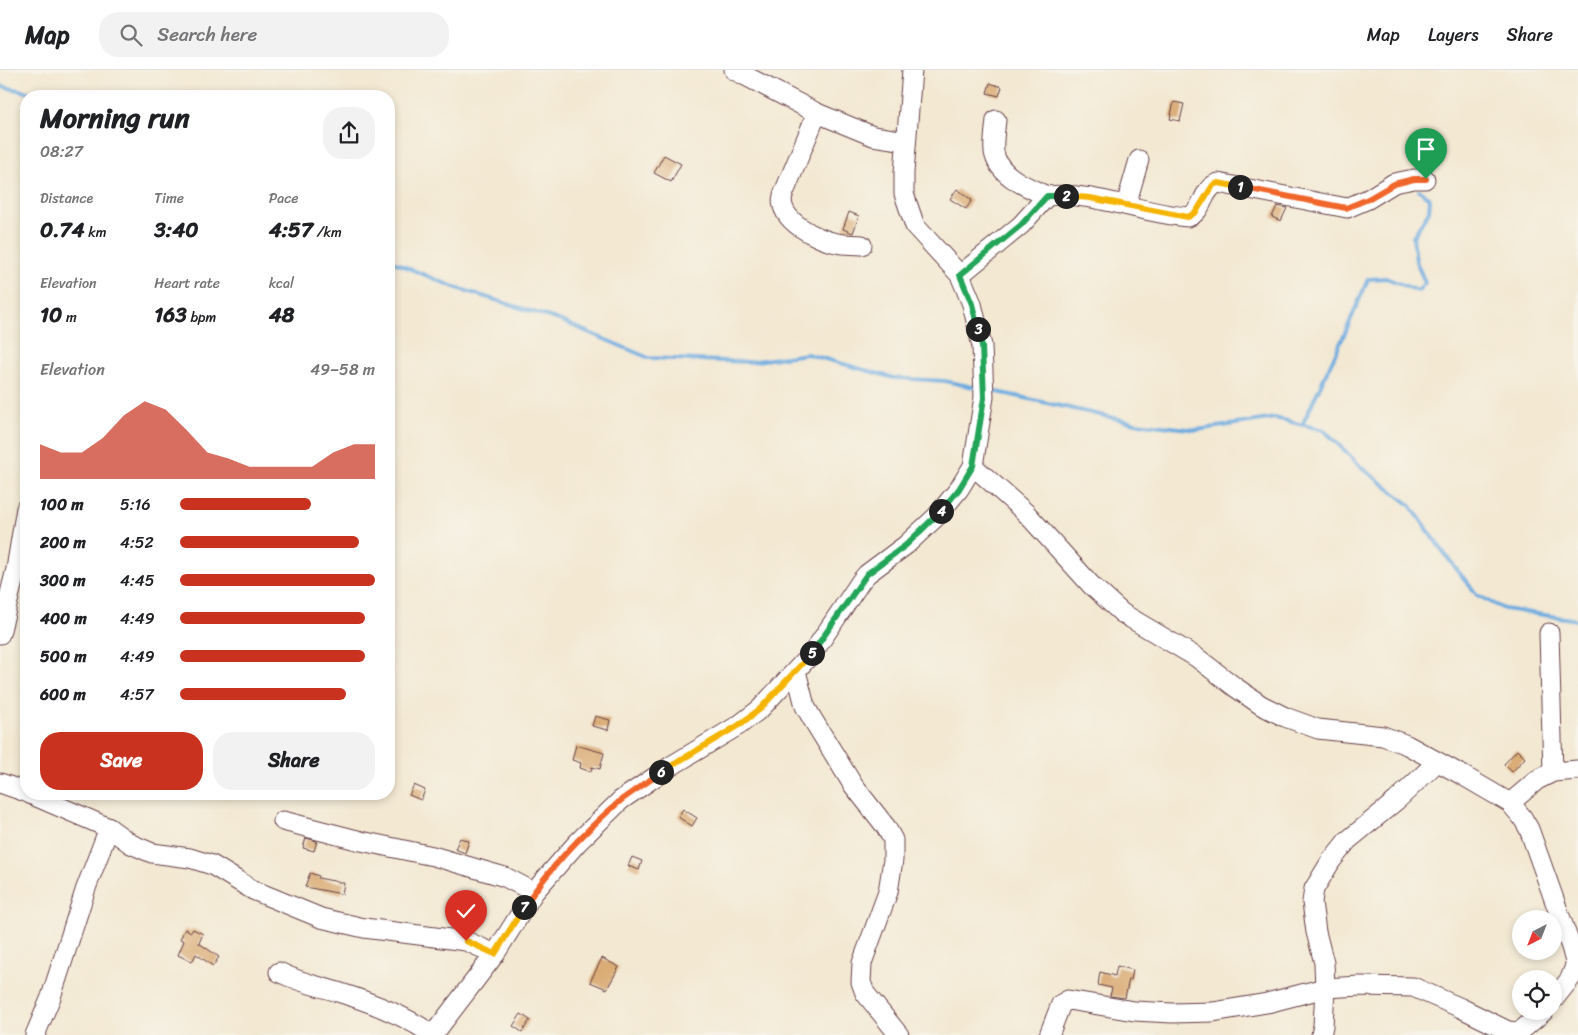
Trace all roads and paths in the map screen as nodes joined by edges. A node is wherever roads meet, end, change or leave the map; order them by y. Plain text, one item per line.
1 (734, 70) edge
2 (912, 70) edge
3 (817, 112) junction
4 (996, 120) dead end
5 (906, 141) junction
6 (1139, 160) dead end
7 (1426, 179) dead end
8 (1047, 196) junction
9 (1126, 205) junction
10 (862, 245) dead end
11 (960, 275) junction
12 (973, 466) junction
13 (20, 545) edge
14 (0, 634) edge
15 (1549, 634) dead end
16 (796, 672) junction
17 (1437, 762) junction
18 (1578, 770) edge
19 (1553, 772) junction
20 (0, 783) edge
21 (20, 790) edge
22 (44, 800) edge
23 (1510, 803) junction
24 (283, 821) dead end
25 (109, 828) junction
26 (534, 892) junction
27 (495, 954) junction
28 (1577, 969) edge
29 (279, 972) dead end
30 (1325, 988) junction
31 (1562, 988) edge
32 (1534, 1020) edge
33 (1518, 1034) edge
34 (35, 1035) edge
35 (433, 1035) edge
36 (899, 1035) edge
37 (1049, 1035) edge
38 (1321, 1035) edge

1 - 3 street
2 - 5 street
3 - 5 street
3 - 10 street
4 - 8 street
5 - 11 street
6 - 9 street
7 - 9 street
8 - 9 street
8 - 11 street
11 - 12 street
12 - 16 street
12 - 17 street
13 - 14 street
15 - 19 street
16 - 26 street
16 - 36 street
17 - 23 street
17 - 30 street
18 - 19 street
19 - 23 street
20 - 21 street
22 - 25 street
23 - 28 street
24 - 26 street
25 - 27 street
25 - 34 street
26 - 27 street
27 - 35 street
28 - 31 street
29 - 35 street
30 - 33 street
30 - 37 street
30 - 38 street
32 - 33 street

